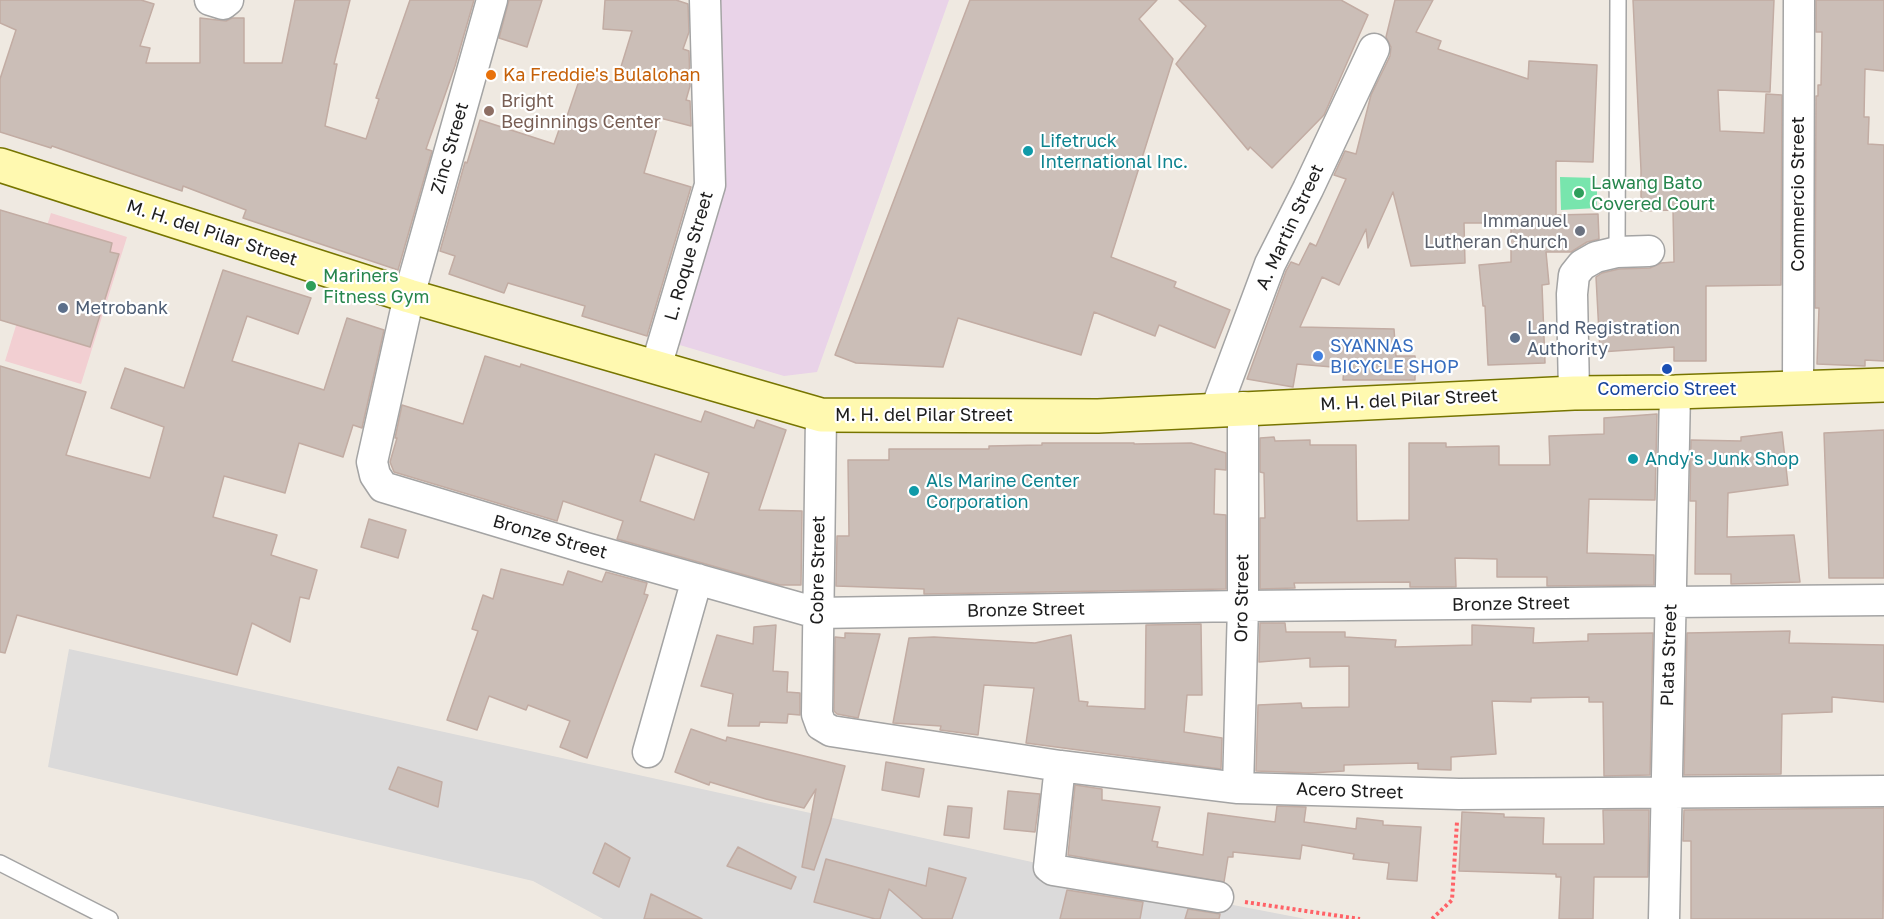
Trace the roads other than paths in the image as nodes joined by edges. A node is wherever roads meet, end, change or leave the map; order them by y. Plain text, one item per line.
1 (210, 0) edge
2 (228, 0) edge
3 (492, 0) edge
4 (705, 0) edge
5 (1618, 0) edge
6 (1799, 0) edge
7 (1374, 49) dead end
8 (0, 165) edge
9 (1649, 251) dead end
10 (1617, 252) junction
11 (409, 296) junction
12 (656, 367) junction
13 (1884, 385) edge
14 (1798, 387) junction
15 (1675, 392) junction
16 (1574, 393) junction
17 (1230, 408) junction
18 (821, 415) junction
19 (696, 579) junction
20 (1884, 600) edge
21 (1671, 602) junction
22 (1243, 606) junction
23 (817, 614) junction
24 (821, 725) joint
25 (648, 752) dead end
26 (1060, 766) junction
27 (1238, 788) junction
28 (1884, 791) edge
29 (1666, 792) junction
30 (0, 863) edge
31 (1218, 897) road end
32 (110, 919) edge
33 (1664, 919) edge

1 - 2 street
3 - 11 street, Zinc Street
4 - 12 street, L. Roque Street
5 - 10 lane
6 - 14 street, Commercio Street
7 - 17 street, A. Martin Street
8 - 11 main road, M. H. del Pilar Street
9 - 10 street
10 - 16 street
11 - 12 main road, M. H. del Pilar Street
11 - 19 street, Bronze Street
12 - 18 main road, M. H. del Pilar Street
13 - 14 main road, M. H. del Pilar Street
14 - 15 main road, M. H. del Pilar Street
15 - 16 main road, M. H. del Pilar Street
15 - 21 street, Plata Street
16 - 17 main road, M. H. del Pilar Street
17 - 18 main road, M. H. del Pilar Street
17 - 22 street, Oro Street
18 - 23 street, Cobre Street
19 - 23 street, Bronze Street
19 - 25 street
20 - 21 street, Bronze Street
21 - 22 street, Bronze Street
21 - 29 street, Plata Street
22 - 23 street, Bronze Street
22 - 27 street, Oro Street
23 - 24 street, Cobre Street
24 - 26 street, Acero Street
26 - 27 street, Acero Street
26 - 31 street
27 - 29 street, Acero Street
28 - 29 street, Acero Street
29 - 33 street, Plata Street
30 - 32 lane

